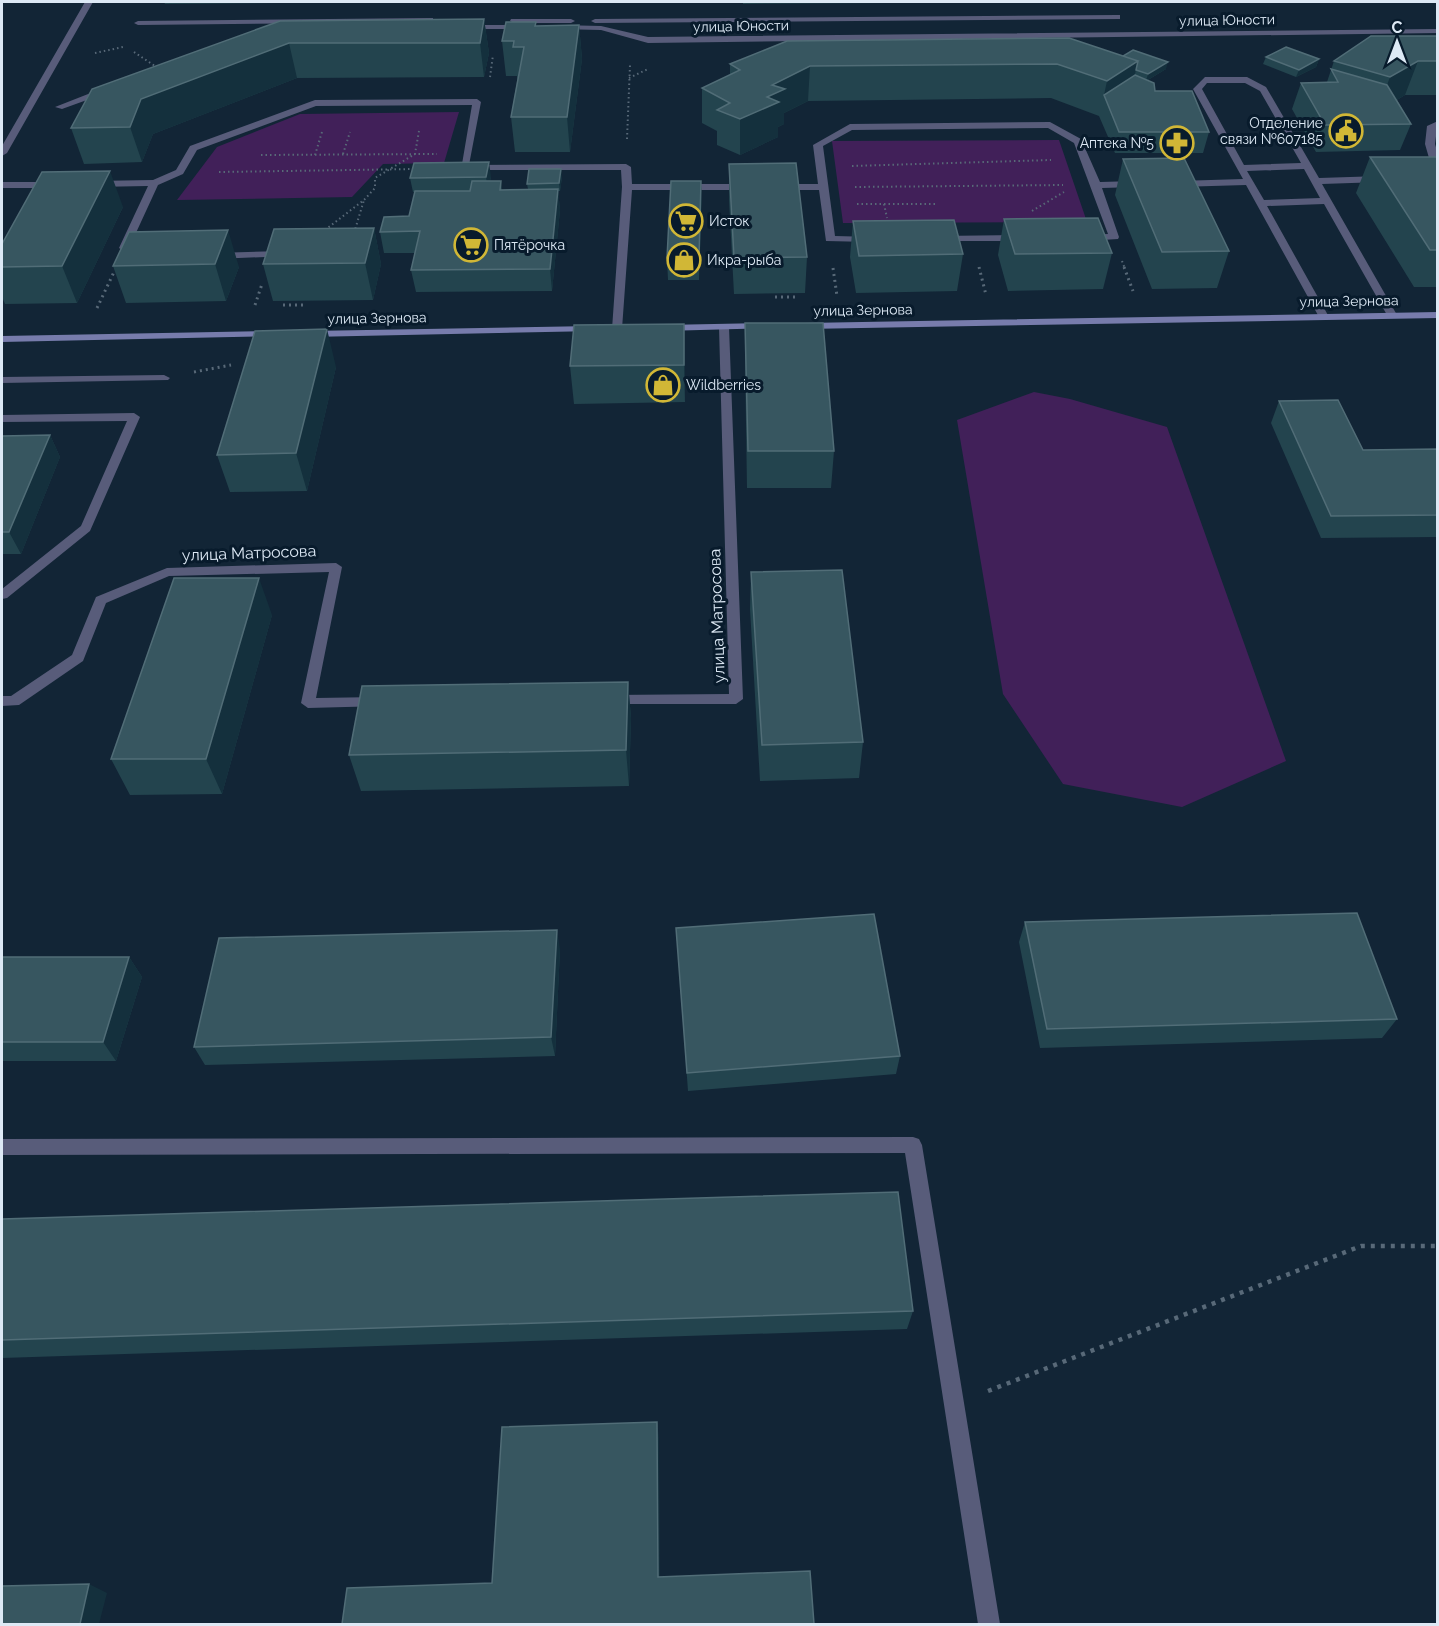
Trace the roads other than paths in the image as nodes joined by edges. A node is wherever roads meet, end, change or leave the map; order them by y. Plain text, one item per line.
1 (90, 2) edge
2 (1117, 17) dead end
3 (138, 22) dead end
4 (1437, 22) edge
5 (1185, 24) dead end
6 (270, 30) edge
7 (1437, 31) edge
8 (161, 70) edge
9 (59, 107) dead end
10 (1437, 124) edge
11 (2, 153) edge
12 (1307, 166) junction
13 (1241, 168) junction
14 (1437, 172) edge
15 (1426, 178) edge
16 (1437, 178) edge
17 (1393, 179) edge
18 (1315, 181) junction
19 (1249, 182) junction
20 (154, 183) junction
21 (61, 184) edge
22 (84, 184) edge
23 (1143, 184) edge
24 (1166, 184) edge
25 (2, 185) edge
26 (1095, 185) junction
27 (627, 188) junction
28 (754, 188) edge
29 (766, 188) edge
30 (824, 188) junction
31 (1327, 201) junction
32 (1261, 203) junction
33 (1034, 238) edge
34 (1080, 238) edge
35 (880, 239) edge
36 (926, 239) edge
37 (294, 254) edge
38 (202, 256) edge
39 (132, 257) edge
40 (1392, 315) junction
41 (1437, 315) edge
42 (1324, 317) junction
43 (724, 327) junction
44 (653, 328) edge
45 (623, 329) joint
46 (2, 339) edge
47 (164, 378) dead end
48 (2, 380) edge
49 (2, 418) edge
50 (2, 595) edge
51 (593, 700) edge
52 (2, 701) edge
53 (391, 702) edge
54 (2, 1148) edge
55 (988, 1624) edge

1 - 11 street
2 - 7 street, улица Юности
3 - 6 street
4 - 5 street, улица Юности
8 - 9 street
10 - 14 street
12 - 13 street
12 - 13 street
12 - 18 street
13 - 19 street
15 - 16 street
17 - 18 street
18 - 31 street
19 - 24 street
19 - 32 street
20 - 22 street
20 - 27 street
20 - 39 street
21 - 25 street
23 - 26 street
26 - 30 street
26 - 34 street
27 - 28 street
27 - 45 street
29 - 30 street
30 - 35 street
31 - 32 street
31 - 40 street
32 - 42 street
33 - 36 street
37 - 38 street
40 - 41 main road, улица Зернова
40 - 42 main road, улица Зернова
42 - 43 main road, улица Зернова
43 - 44 main road, улица Зернова
43 - 51 street, улица Матросова
45 - 46 main road, улица Зернова
47 - 48 street
49 - 50 street
52 - 53 street, улица Матросова
54 - 55 street

